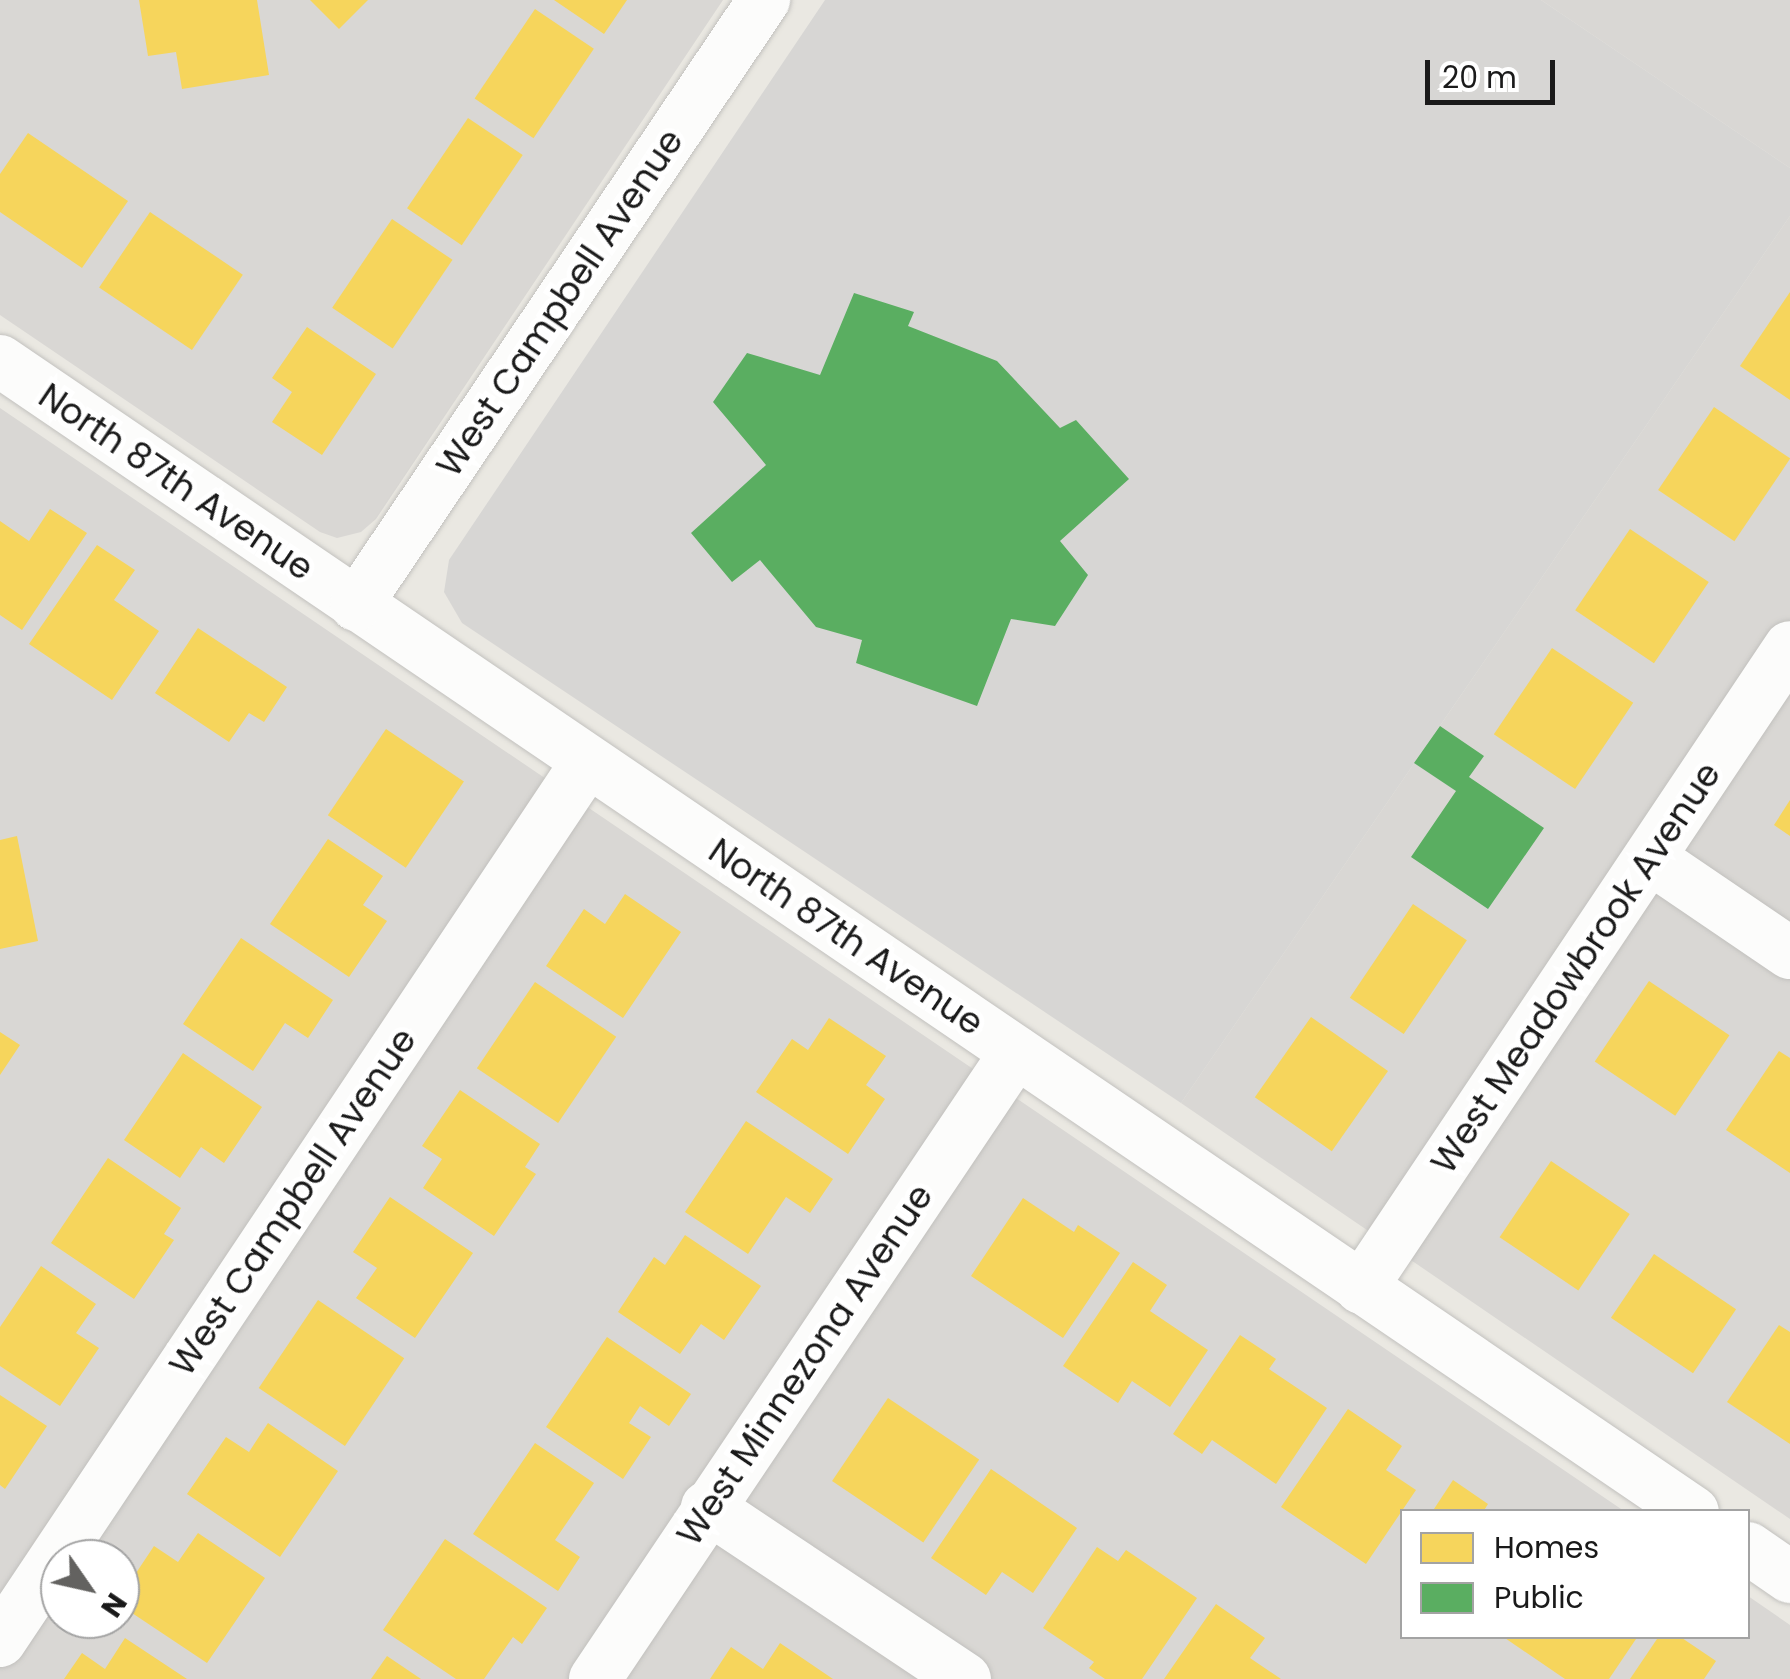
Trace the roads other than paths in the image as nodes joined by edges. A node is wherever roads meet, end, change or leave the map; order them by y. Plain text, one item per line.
1 (764, 0) edge
2 (0, 361) edge
3 (356, 605) junction
4 (1790, 648) edge
5 (587, 762) junction
6 (1650, 858) junction
7 (1790, 953) edge
8 (1016, 1052) junction
9 (1362, 1288) junction
10 (706, 1507) junction
11 (1689, 1509) edge
12 (1750, 1549) edge
13 (1790, 1577) edge
14 (0, 1641) edge
15 (595, 1679) edge
16 (965, 1679) edge

1 - 3 street, West Campbell Avenue
2 - 3 street, North 87th Avenue
3 - 5 street, North 87th Avenue
4 - 6 street, West Meadowbrook Avenue
5 - 8 street, North 87th Avenue
5 - 14 street, West Campbell Avenue
6 - 7 street
6 - 9 street, West Meadowbrook Avenue
8 - 9 street, North 87th Avenue
8 - 10 street, West Minnezona Avenue
9 - 11 street, North 87th Avenue
10 - 15 street, West Minnezona Avenue
10 - 16 street
12 - 13 street

